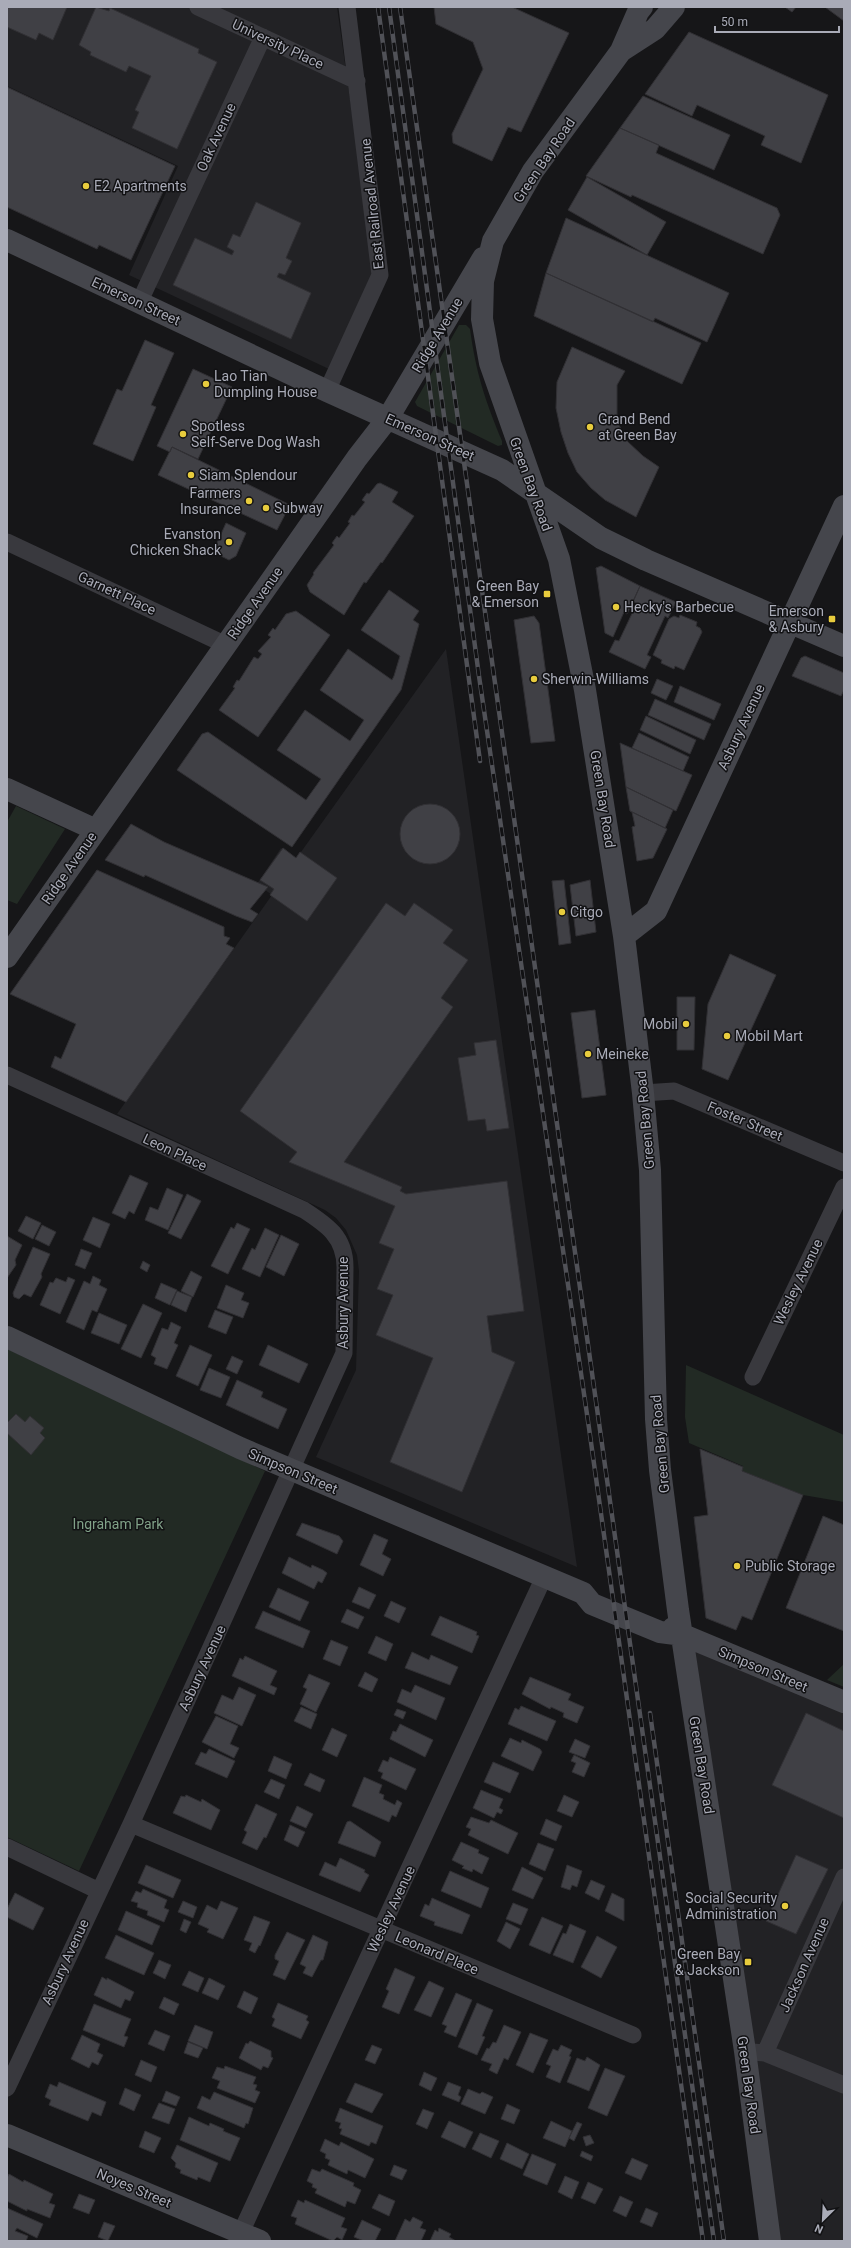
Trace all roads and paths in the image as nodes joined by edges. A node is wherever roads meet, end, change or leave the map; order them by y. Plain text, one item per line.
1 (198, 7) edge
2 (347, 7) edge
3 (642, 7) edge
4 (674, 7) edge
5 (263, 37) junction
6 (621, 52) junction
7 (357, 81) junction
8 (7, 240) edge
9 (492, 241) junction
10 (139, 302) junction
11 (327, 391) junction
12 (388, 418) junction
13 (534, 492) junction
14 (844, 506) edge
15 (7, 542) edge
16 (789, 624) junction
17 (226, 645) junction
18 (844, 646) edge
19 (7, 789) edge
20 (96, 830) junction
21 (624, 936) junction
22 (7, 958) edge
23 (7, 1075) edge
24 (643, 1093) junction
25 (844, 1163) edge
26 (844, 1187) edge
27 (338, 1237) joint
28 (7, 1337) edge
29 (753, 1377) dead end
30 (292, 1471) junction
31 (544, 1577) junction
32 (683, 1635) junction
33 (844, 1702) edge
34 (131, 1824) junction
35 (7, 1847) edge
36 (844, 1877) edge
37 (99, 1891) junction
38 (381, 1929) junction
39 (633, 2035) dead end
40 (755, 2052) junction
41 (844, 2085) edge
42 (7, 2088) edge
43 (7, 2136) edge
44 (239, 2237) edge
45 (260, 2241) edge
46 (770, 2241) edge

1 - 5 street, University Place
2 - 7 street, East Railroad Avenue
3 - 6 main road
4 - 6 main road
5 - 7 street, University Place
5 - 10 street, Oak Avenue
6 - 9 main road, Green Bay Road
7 - 11 street, East Railroad Avenue
8 - 10 main road, Emerson Street
9 - 12 main road, Ridge Avenue
9 - 13 main road, Green Bay Road
10 - 11 main road, Emerson Street
11 - 12 main road, Emerson Street
12 - 13 main road, Emerson Street
12 - 17 main road, Ridge Avenue
13 - 16 main road, Emerson Street
13 - 21 main road, Green Bay Road
14 - 16 main road, Asbury Avenue
15 - 17 street, Garnett Place
16 - 18 main road, Emerson Street
16 - 21 main road, Asbury Avenue
17 - 20 main road, Ridge Avenue
19 - 20 main road
20 - 22 main road, Ridge Avenue
21 - 24 main road, Green Bay Road
23 - 27 street, Leon Place
24 - 25 street, Foster Street
24 - 32 main road, Green Bay Road
26 - 29 street, Wesley Avenue
27 - 30 street, Asbury Avenue
28 - 30 main road, Simpson Street
30 - 31 main road, Simpson Street
30 - 34 street, Asbury Avenue
31 - 32 main road, Simpson Street
31 - 38 street, Wesley Avenue
32 - 33 main road, Simpson Street
32 - 40 main road, Green Bay Road
34 - 37 street, Asbury Avenue
34 - 38 street, Leonard Place
35 - 37 street
36 - 40 street, Jackson Avenue
37 - 42 street, Asbury Avenue
38 - 39 street, Leonard Place
38 - 44 street, Wesley Avenue
40 - 41 street
40 - 46 main road, Green Bay Road
43 - 44 main road, Noyes Street
44 - 45 main road, Noyes Street

